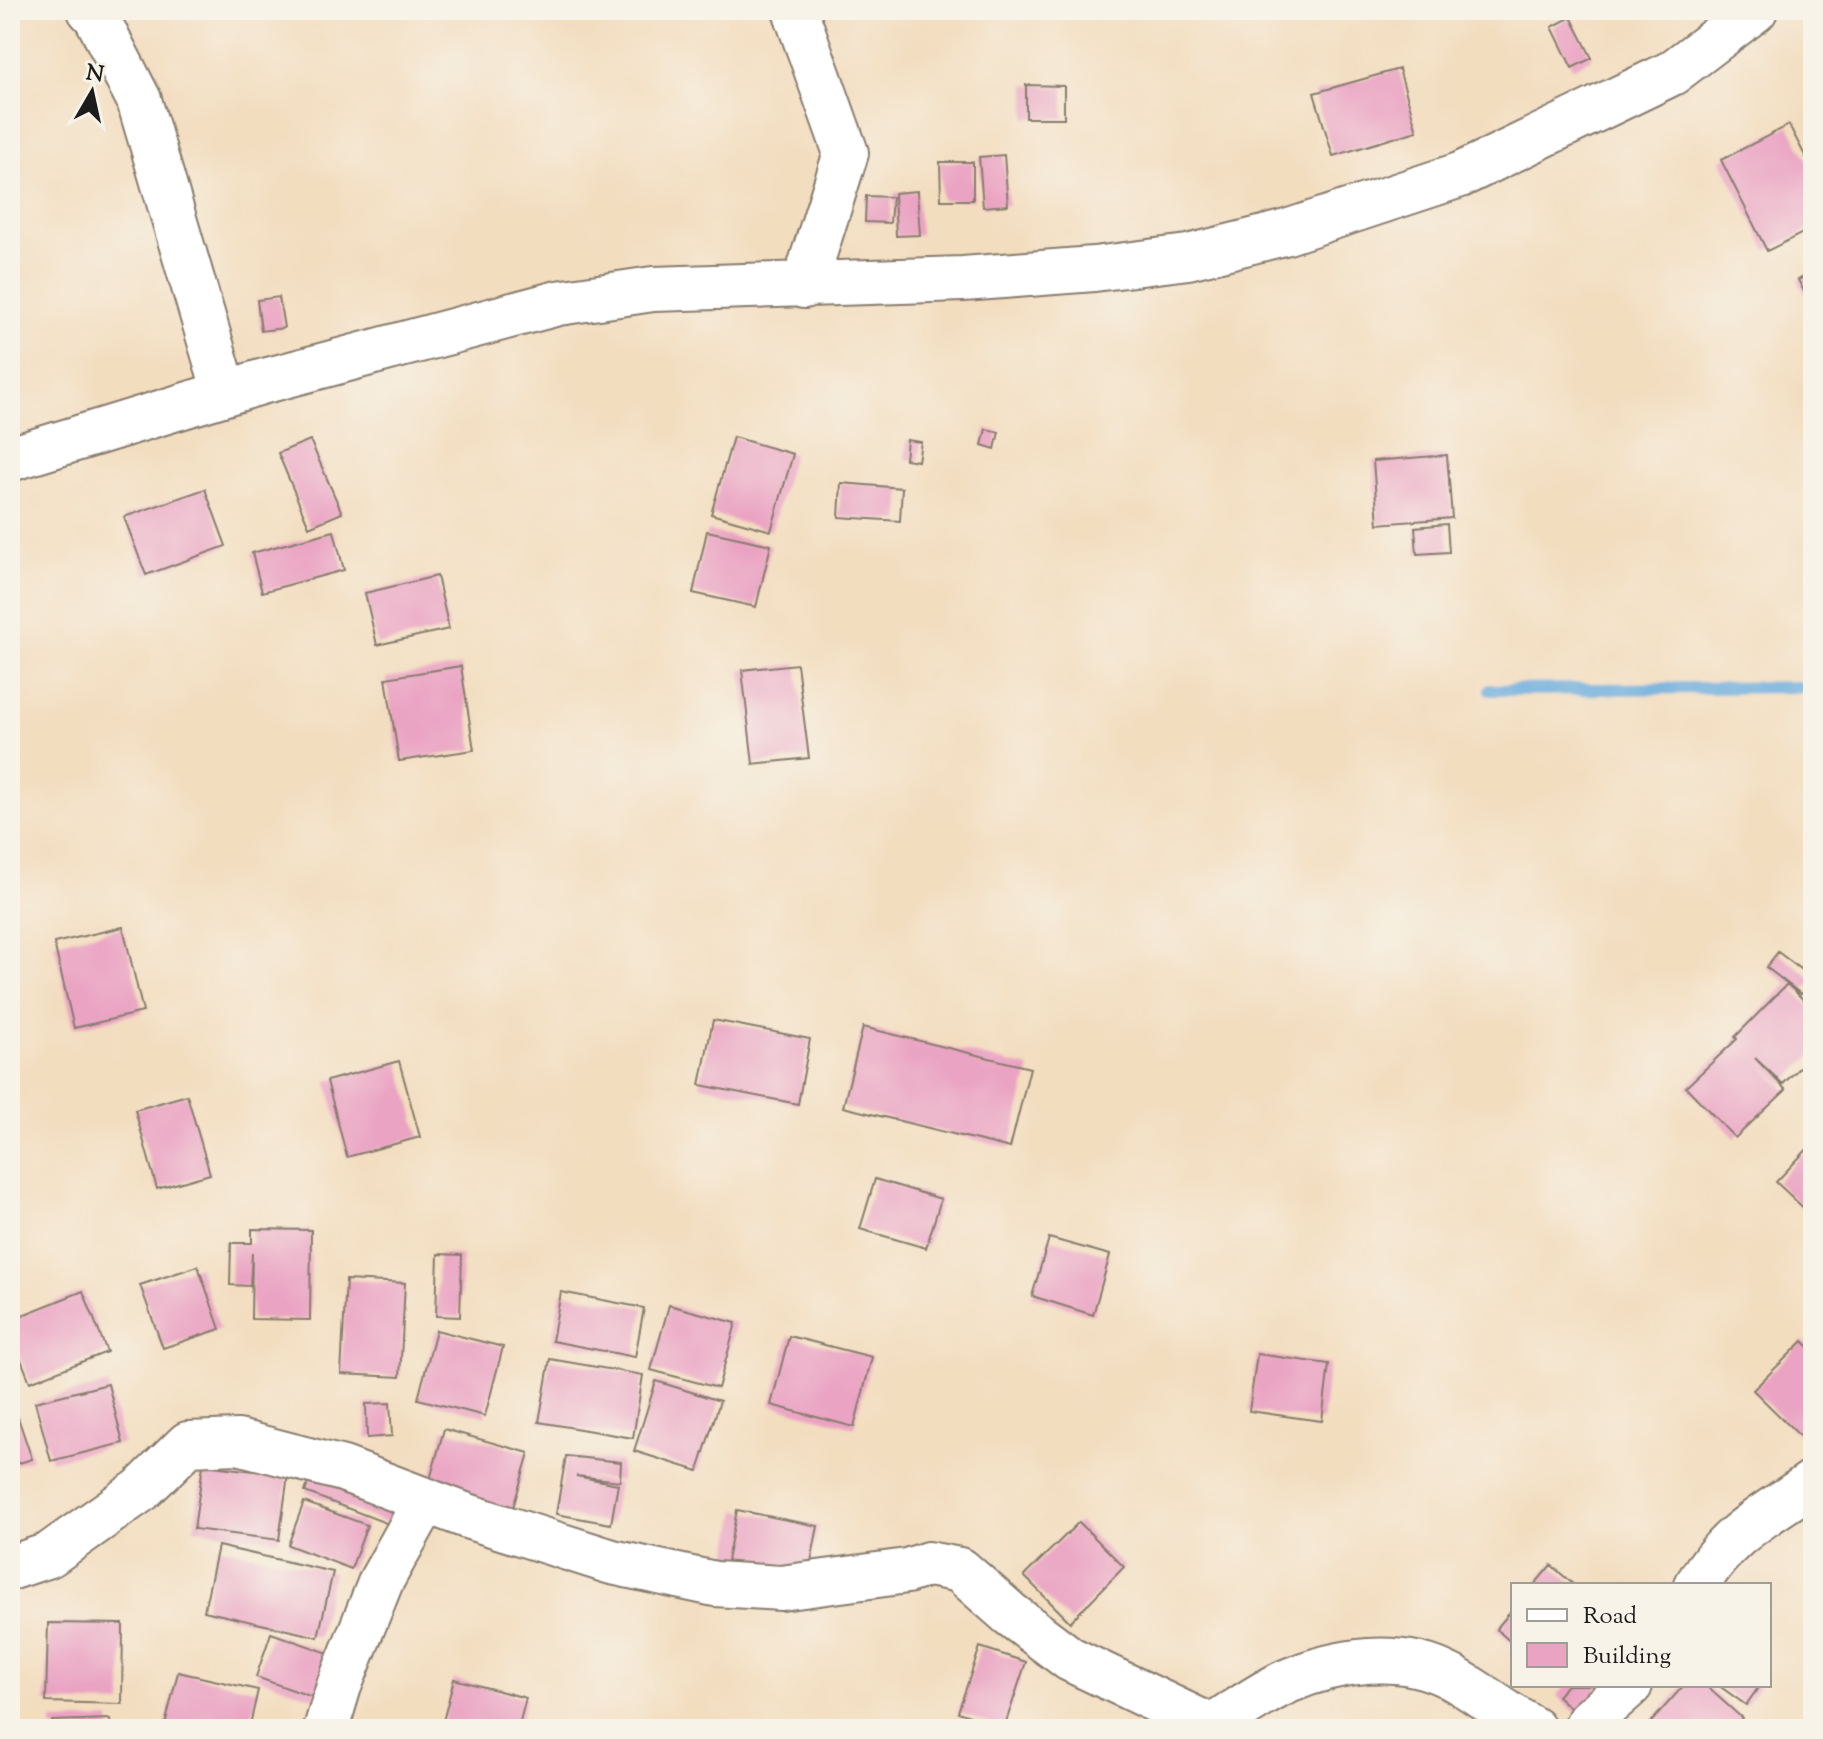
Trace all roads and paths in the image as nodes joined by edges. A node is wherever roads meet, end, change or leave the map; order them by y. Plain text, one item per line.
1 (90, 10) edge
2 (795, 10) edge
3 (1755, 10) edge
4 (804, 286) junction
5 (225, 392) junction
6 (10, 459) edge
7 (1813, 1482) edge
8 (426, 1500) junction
9 (10, 1568) edge
10 (1698, 1583) edge
11 (1628, 1687) edge
12 (1210, 1728) edge
13 (326, 1729) edge
14 (1533, 1729) edge
15 (1585, 1729) edge

1 - 5 street
2 - 4 street
3 - 4 street
4 - 5 street
5 - 6 street
7 - 10 street
8 - 9 street
8 - 12 street
8 - 13 street
11 - 15 street
12 - 14 street

